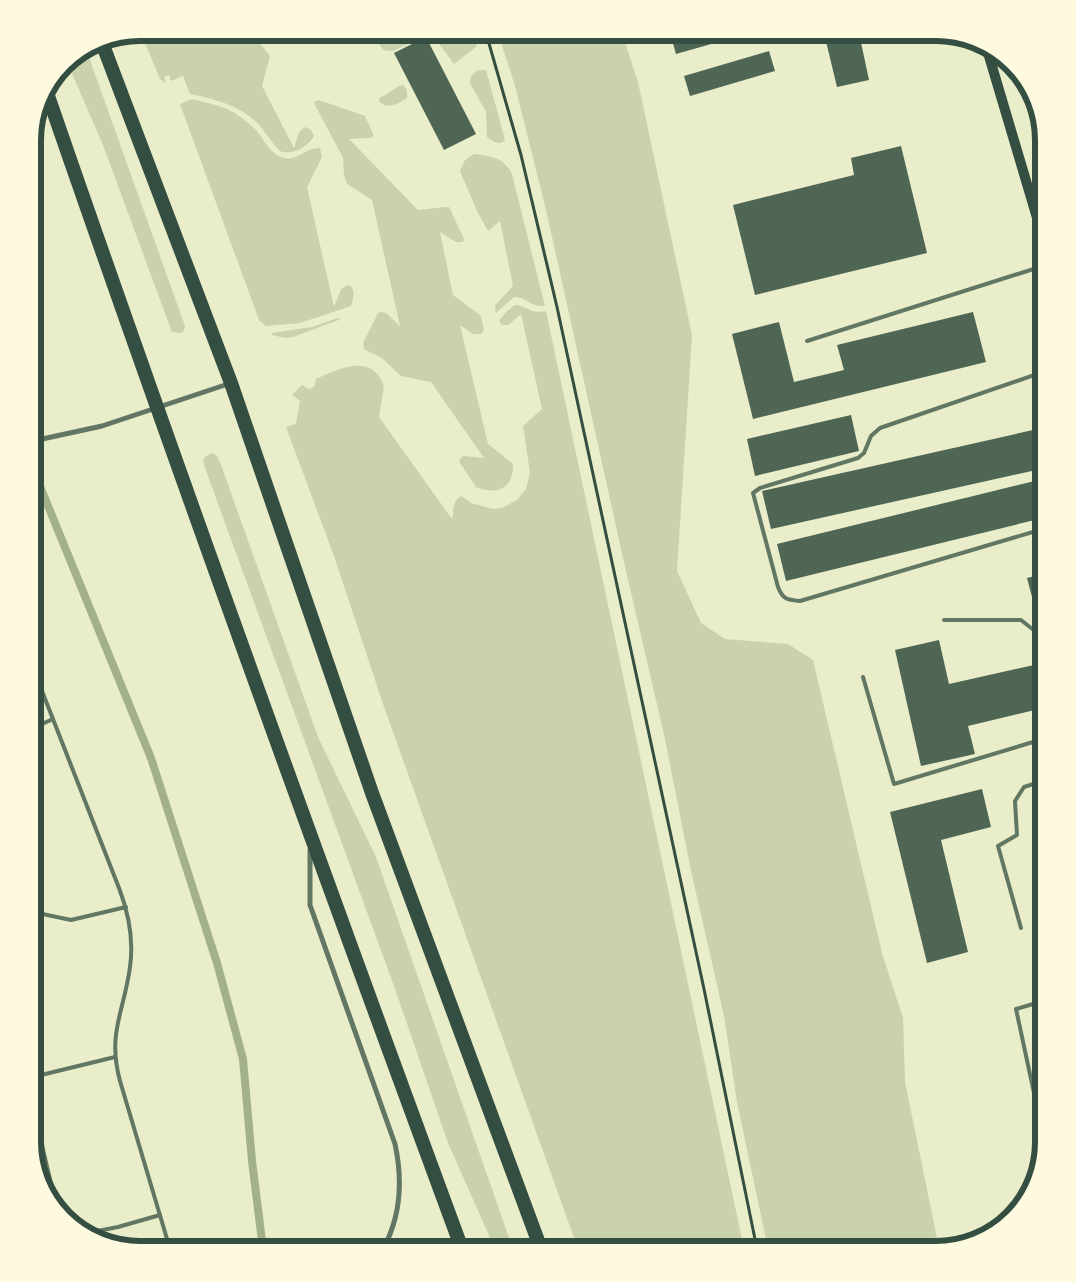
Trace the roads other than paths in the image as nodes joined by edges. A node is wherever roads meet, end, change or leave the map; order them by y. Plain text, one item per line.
1 (104, 49) edge
2 (989, 57) edge
3 (50, 101) edge
4 (1035, 208) edge
5 (1035, 269) edge
6 (807, 341) dead end
7 (1035, 375) edge
8 (231, 383) junction
9 (157, 408) junction
10 (41, 439) edge
11 (1035, 532) edge
12 (944, 620) dead end
13 (1035, 631) edge
14 (863, 677) dead end
15 (41, 689) edge
16 (53, 720) junction
17 (41, 725) edge
18 (1035, 742) edge
19 (1035, 784) edge
20 (310, 839) junction
21 (126, 907) junction
22 (41, 914) edge
23 (1021, 928) dead end
24 (1035, 1004) edge
25 (115, 1057) junction
26 (41, 1075) edge
27 (1035, 1081) edge
28 (1032, 1082) junction
29 (1035, 1095) edge
30 (41, 1145) edge
31 (51, 1185) edge
32 (160, 1215) junction
33 (97, 1231) edge
34 (167, 1241) edge
35 (388, 1241) edge
36 (459, 1241) edge
37 (538, 1241) edge

1 - 8 highway
2 - 4 main road
3 - 9 highway
5 - 6 lane
7 - 11 lane
8 - 9 street
8 - 37 highway
9 - 10 street
9 - 20 highway
12 - 13 lane
14 - 18 lane
15 - 16 lane
16 - 17 lane
16 - 21 lane
19 - 23 lane
20 - 35 street
20 - 36 highway
21 - 22 lane
21 - 25 lane
24 - 28 lane
25 - 26 lane
25 - 32 lane
27 - 28 lane
28 - 29 lane
30 - 31 lane
32 - 33 lane
32 - 34 lane

